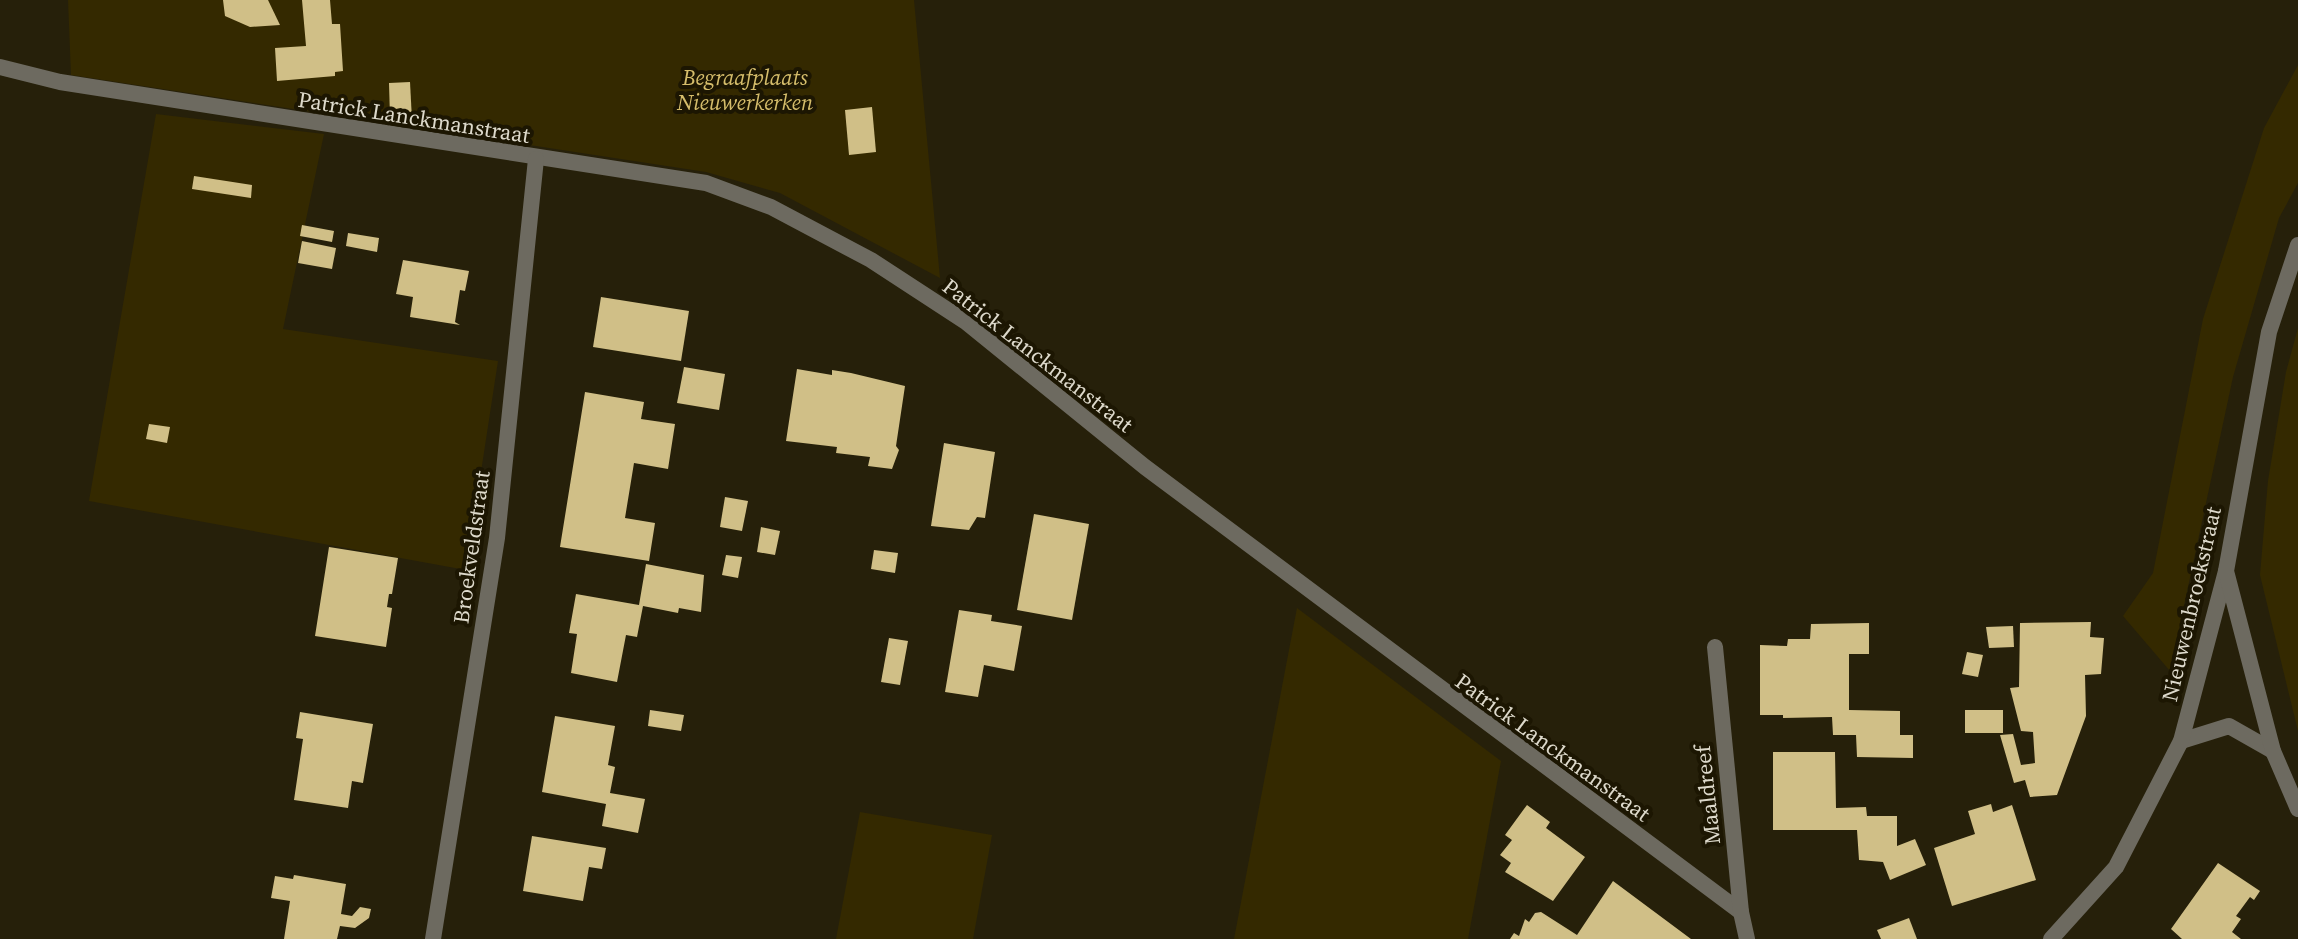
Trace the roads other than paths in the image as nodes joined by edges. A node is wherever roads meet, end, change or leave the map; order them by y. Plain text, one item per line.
1 (0, 67) edge
2 (536, 159) junction
3 (2298, 245) edge
4 (2226, 571) junction
5 (1715, 647) dead end
6 (2181, 741) junction
7 (2273, 751) junction
8 (2298, 809) edge
9 (1741, 912) junction
10 (433, 939) edge
11 (1747, 939) edge
12 (2051, 939) edge

1 - 2 street, Patrick Lanckmanstraat
2 - 9 street, Patrick Lanckmanstraat
2 - 10 street, Broekveldstraat
3 - 4 street, Nieuwenbroekstraat
4 - 6 street, Nieuwenbroekstraat
4 - 7 street
5 - 9 street, Maaldreef
6 - 7 street
6 - 12 street, Nieuwenbroekstraat
7 - 8 street
9 - 11 street, Maaldreef

